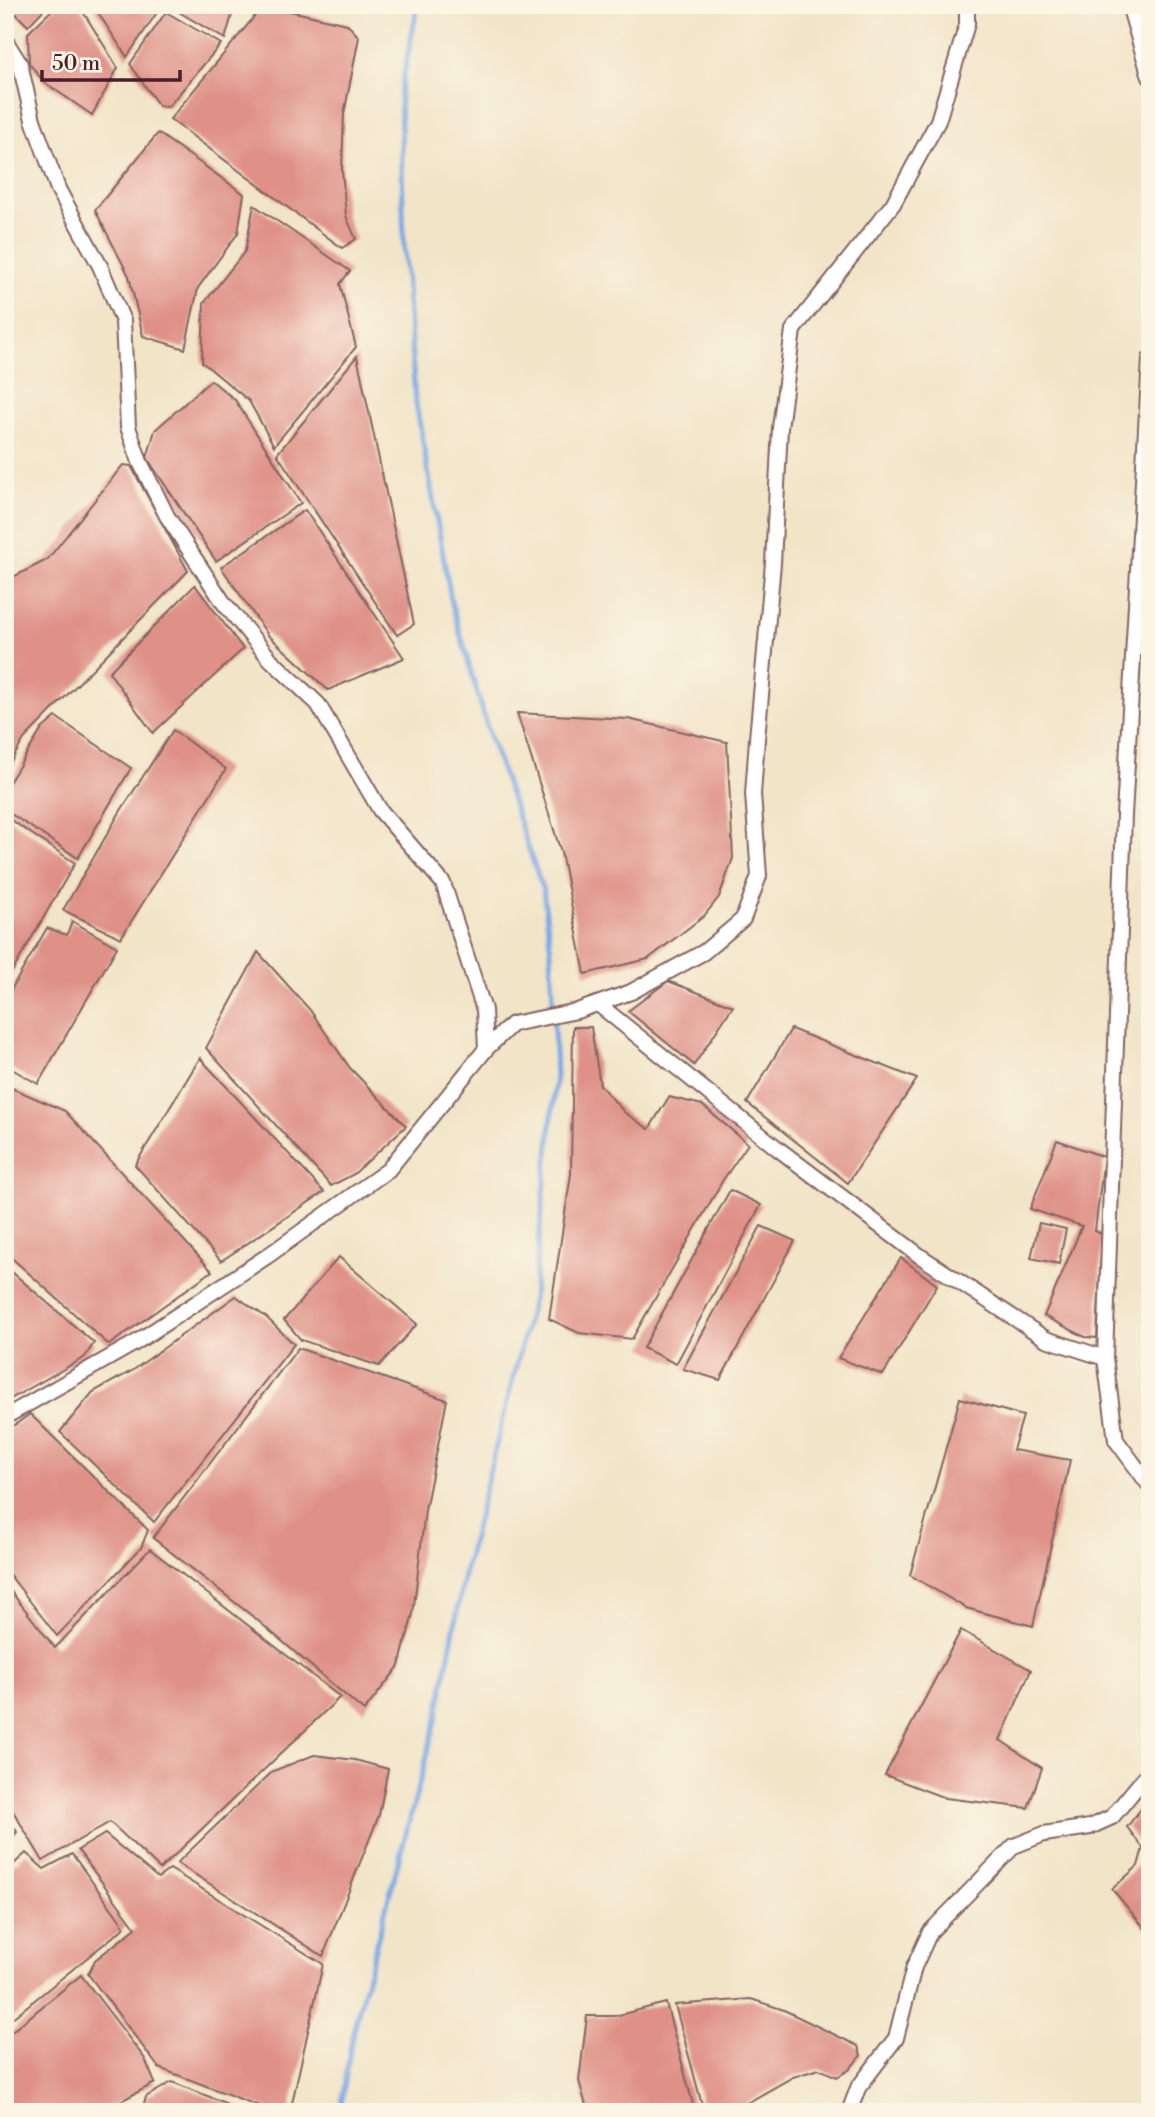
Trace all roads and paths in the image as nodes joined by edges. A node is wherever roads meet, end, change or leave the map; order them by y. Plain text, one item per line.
1 (967, 5) edge
2 (1129, 5) edge
3 (5, 40) edge
4 (1150, 77) edge
5 (1150, 359) edge
6 (598, 1004) junction
7 (486, 1049) junction
8 (1105, 1357) junction
9 (5, 1417) edge
10 (1150, 1486) edge
11 (1150, 1771) edge
12 (849, 2112) edge

1 - 6 street
2 - 4 street
3 - 7 street
5 - 8 street
6 - 7 street
6 - 8 street
7 - 9 street
8 - 10 street
11 - 12 street

